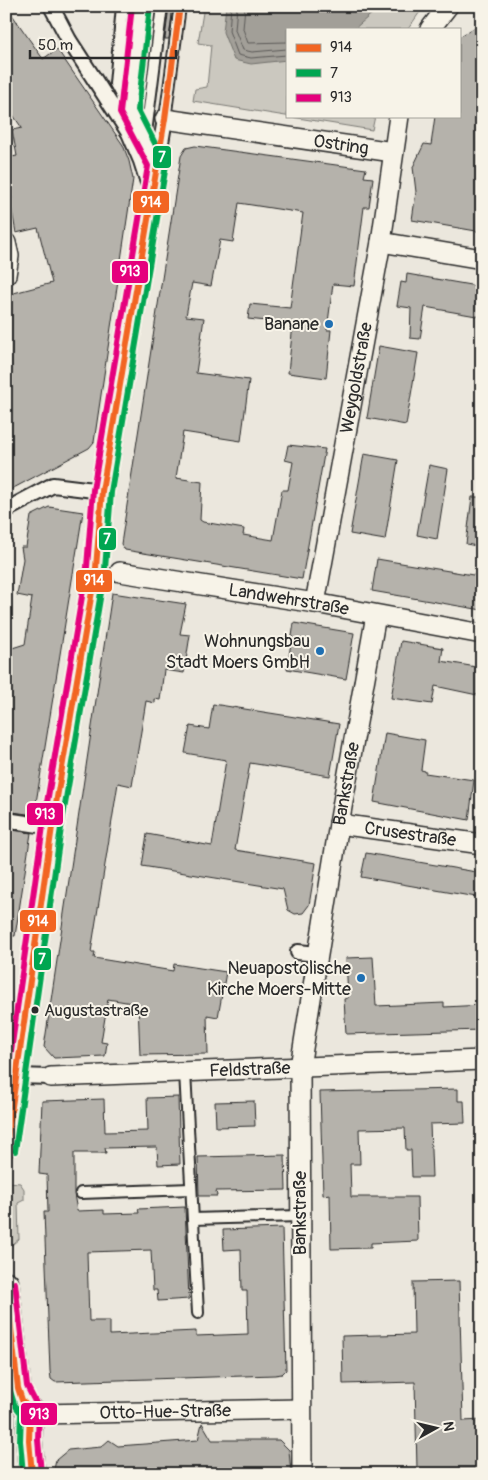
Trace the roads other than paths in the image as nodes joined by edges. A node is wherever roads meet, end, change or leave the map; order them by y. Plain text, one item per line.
1 (51, 6) edge
2 (122, 6) edge
3 (141, 6) edge
4 (162, 6) edge
5 (180, 6) edge
6 (448, 6) edge
7 (431, 28) edge
8 (129, 112) junction
9 (399, 118) edge
10 (165, 119) junction
11 (145, 141) junction
12 (393, 152) junction
13 (157, 164) junction
14 (152, 195) junction
15 (381, 242) junction
16 (6, 243) edge
17 (482, 259) edge
18 (6, 275) edge
19 (102, 492) junction
20 (6, 510) edge
21 (96, 568) junction
22 (120, 572) joint
23 (315, 603) junction
24 (376, 615) junction
25 (482, 634) edge
26 (6, 820) edge
27 (339, 824) junction
28 (52, 827) junction
29 (482, 844) edge
30 (298, 952) dead end
31 (318, 954) junction
32 (482, 1060) edge
33 (300, 1067) junction
34 (185, 1072) junction
35 (18, 1076) junction
36 (51, 1077) joint
37 (6, 1150) edge
38 (191, 1189) junction
39 (81, 1193) dead end
40 (300, 1216) junction
41 (193, 1219) junction
42 (6, 1284) edge
43 (198, 1313) dead end
44 (301, 1409) junction
45 (30, 1410) junction
46 (32, 1474) edge
47 (302, 1474) edge

1 - 14 street
2 - 8 lane
3 - 8 lane
4 - 11 lane
5 - 10 lane
6 - 7 street
8 - 11 lane
9 - 12 street, Ostring
10 - 12 street, Ostring
10 - 13 street
11 - 13 lane
12 - 15 street, Weygoldstraße
13 - 14 street
14 - 19 street
15 - 17 street
15 - 23 street, Weygoldstraße
16 - 18 street
19 - 20 street
19 - 21 street
21 - 22 street, Landwehrstraße
21 - 28 street
22 - 23 street, Landwehrstraße
23 - 24 street, Landwehrstraße
24 - 25 street, Landwehrstraße
24 - 27 street, Bankstraße
26 - 28 street
27 - 29 street, Crusestraße
27 - 31 street, Bankstraße
28 - 35 street
30 - 31 street
31 - 33 street, Bankstraße
32 - 33 street, Feldstraße
33 - 34 street, Feldstraße
33 - 40 street, Bankstraße
34 - 36 street, Feldstraße
34 - 38 lane
35 - 36 street, Feldstraße
35 - 37 street
38 - 39 lane
38 - 41 lane
40 - 41 lane
40 - 44 street, Bankstraße
41 - 43 lane
42 - 45 street
44 - 45 street, Otto-Hue-Straße
44 - 47 street, Bankstraße
45 - 46 street

